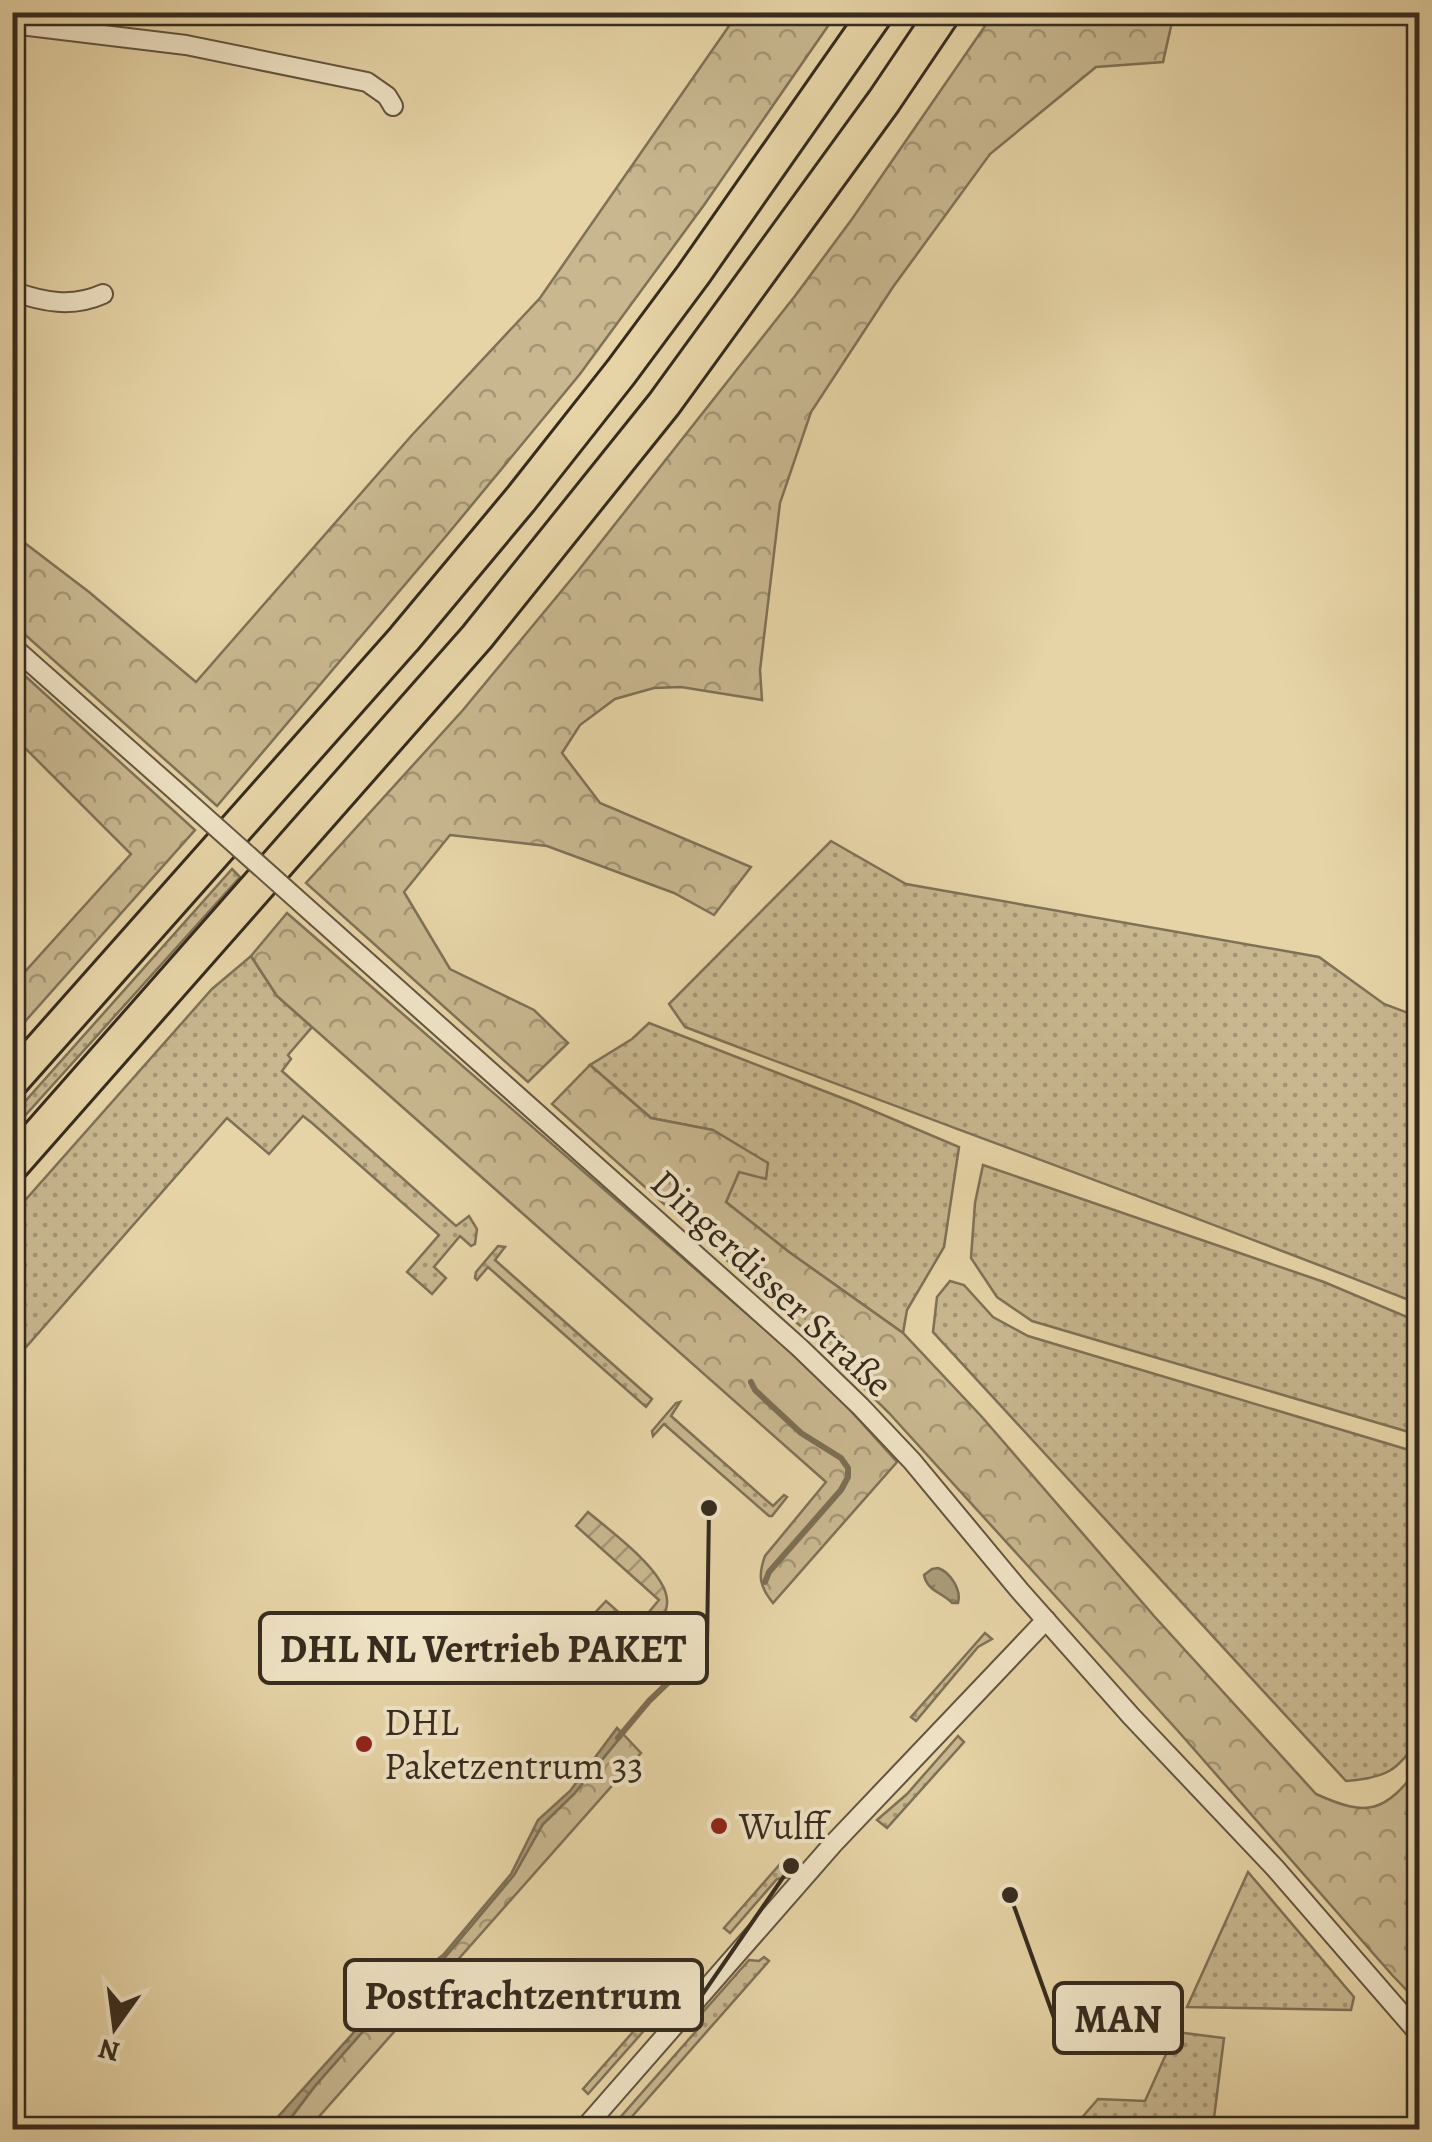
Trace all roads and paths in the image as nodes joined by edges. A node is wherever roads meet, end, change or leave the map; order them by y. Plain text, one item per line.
1 (877, 12) edge
2 (944, 12) edge
3 (12, 24) edge
4 (393, 106) dead end
5 (12, 290) edge
6 (103, 294) dead end
7 (12, 646) edge
8 (12, 1081) edge
9 (12, 1165) edge
10 (1046, 1620) junction
11 (1420, 2035) edge
12 (583, 2130) edge

1 - 8 highway
2 - 9 highway
3 - 4 street
5 - 6 street
7 - 10 street, Dingerdisser Straße, bridge
10 - 11 street, Dingerdisser Straße
10 - 12 street

